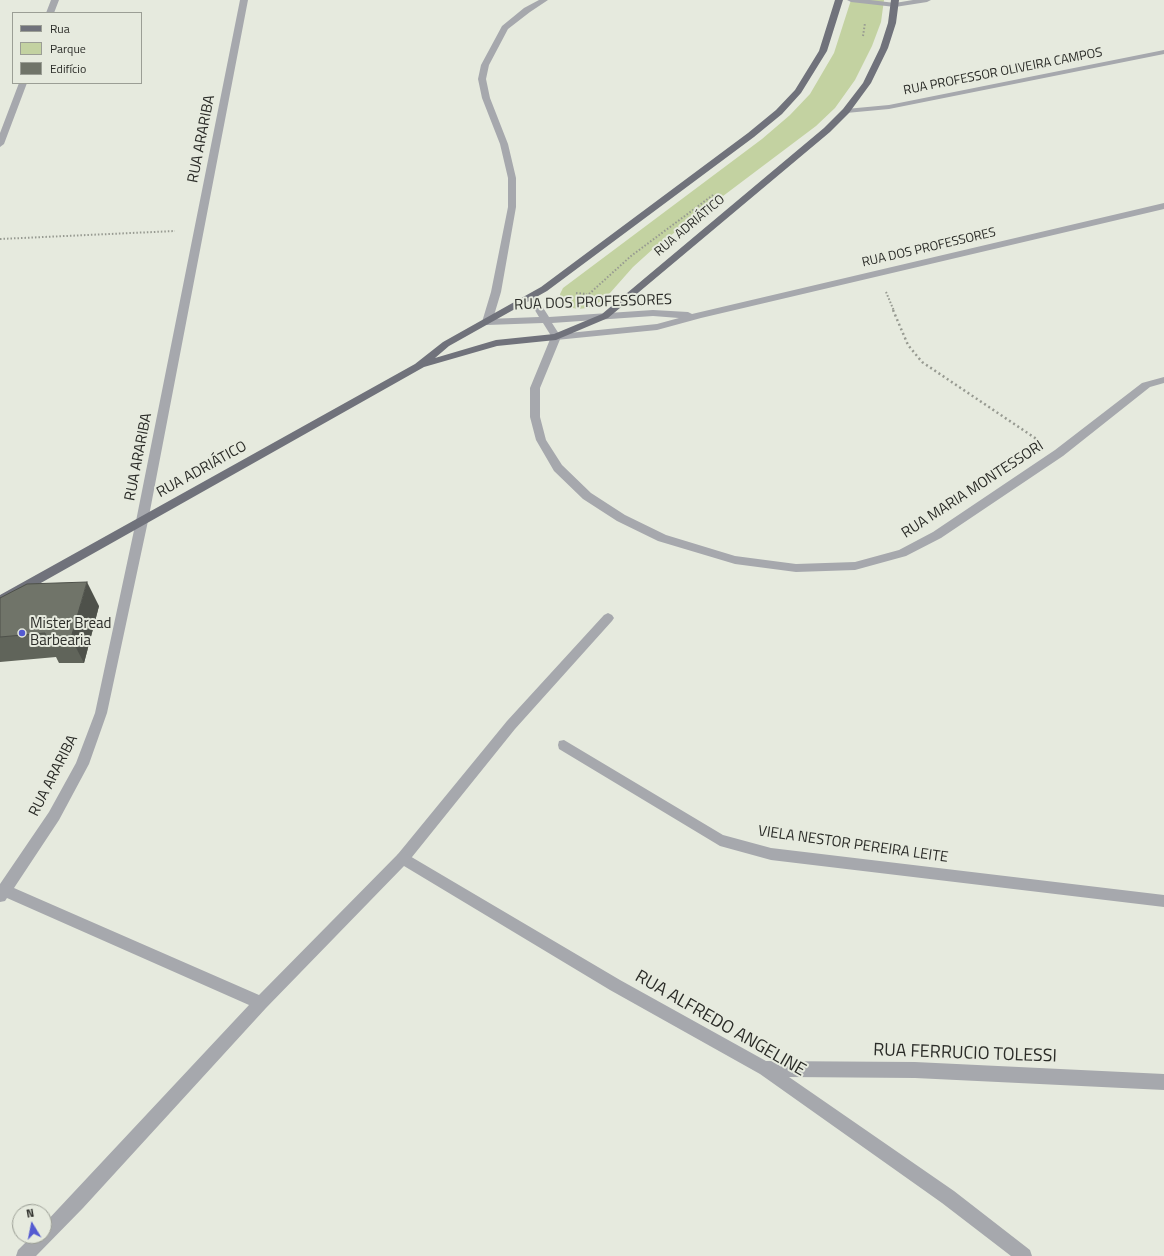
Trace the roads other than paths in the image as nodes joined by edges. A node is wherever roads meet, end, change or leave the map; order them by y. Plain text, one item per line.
1 (55, 0) edge
2 (244, 0) edge
3 (544, 0) edge
4 (839, 0) edge
5 (852, 0) edge
6 (927, 0) edge
7 (895, 2) edge
8 (50, 12) edge
9 (1164, 52) edge
10 (23, 84) edge
11 (846, 111) junction
12 (0, 144) edge
13 (1164, 206) edge
14 (532, 297) junction
15 (699, 315) junction
16 (605, 316) junction
17 (546, 320) junction
18 (487, 322) junction
19 (556, 337) junction
20 (419, 366) junction
21 (1164, 380) edge
22 (142, 521) junction
23 (0, 602) edge
24 (608, 618) dead end
25 (564, 745) dead end
26 (403, 858) junction
27 (2, 893) edge
28 (1164, 901) edge
29 (261, 1003) junction
30 (765, 1069) junction
31 (1164, 1082) edge
32 (52, 1228) edge
33 (36, 1244) edge
34 (24, 1256) edge
35 (1024, 1256) edge

1 - 8 street
2 - 22 street, RUA ARARIBA
3 - 18 street
4 - 14 main road, RUA ADRIÁTICO
5 - 7 street
6 - 7 street
7 - 11 main road, RUA ADRIÁTICO
9 - 11 street, RUA PROFESSOR OLIVEIRA CAMPOS
10 - 12 street
11 - 16 main road, RUA ADRIÁTICO
13 - 15 street, RUA DOS PROFESSORES
14 - 17 street
14 - 18 main road, RUA ADRIÁTICO
15 - 16 street, RUA DOS PROFESSORES
15 - 19 street, RUA DOS PROFESSORES
16 - 17 street, RUA DOS PROFESSORES
16 - 19 main road, RUA ADRIÁTICO
17 - 18 street, RUA DOS PROFESSORES
17 - 19 street
18 - 20 main road, RUA ADRIÁTICO
19 - 20 main road, RUA ADRIÁTICO
19 - 21 street, RUA MARIA MONTESSORI
20 - 22 main road, RUA ADRIÁTICO
22 - 23 main road, RUA ADRIÁTICO
22 - 27 street, RUA ARARIBA
24 - 26 street
25 - 28 street, VIELA NESTOR PEREIRA LEITE
26 - 29 street
26 - 30 street, RUA ALFREDO ANGELINE
27 - 29 street
29 - 32 street
30 - 31 street, RUA FERRUCIO TOLESSI
30 - 35 street, RUA ALFREDO ANGELINE
33 - 34 street

